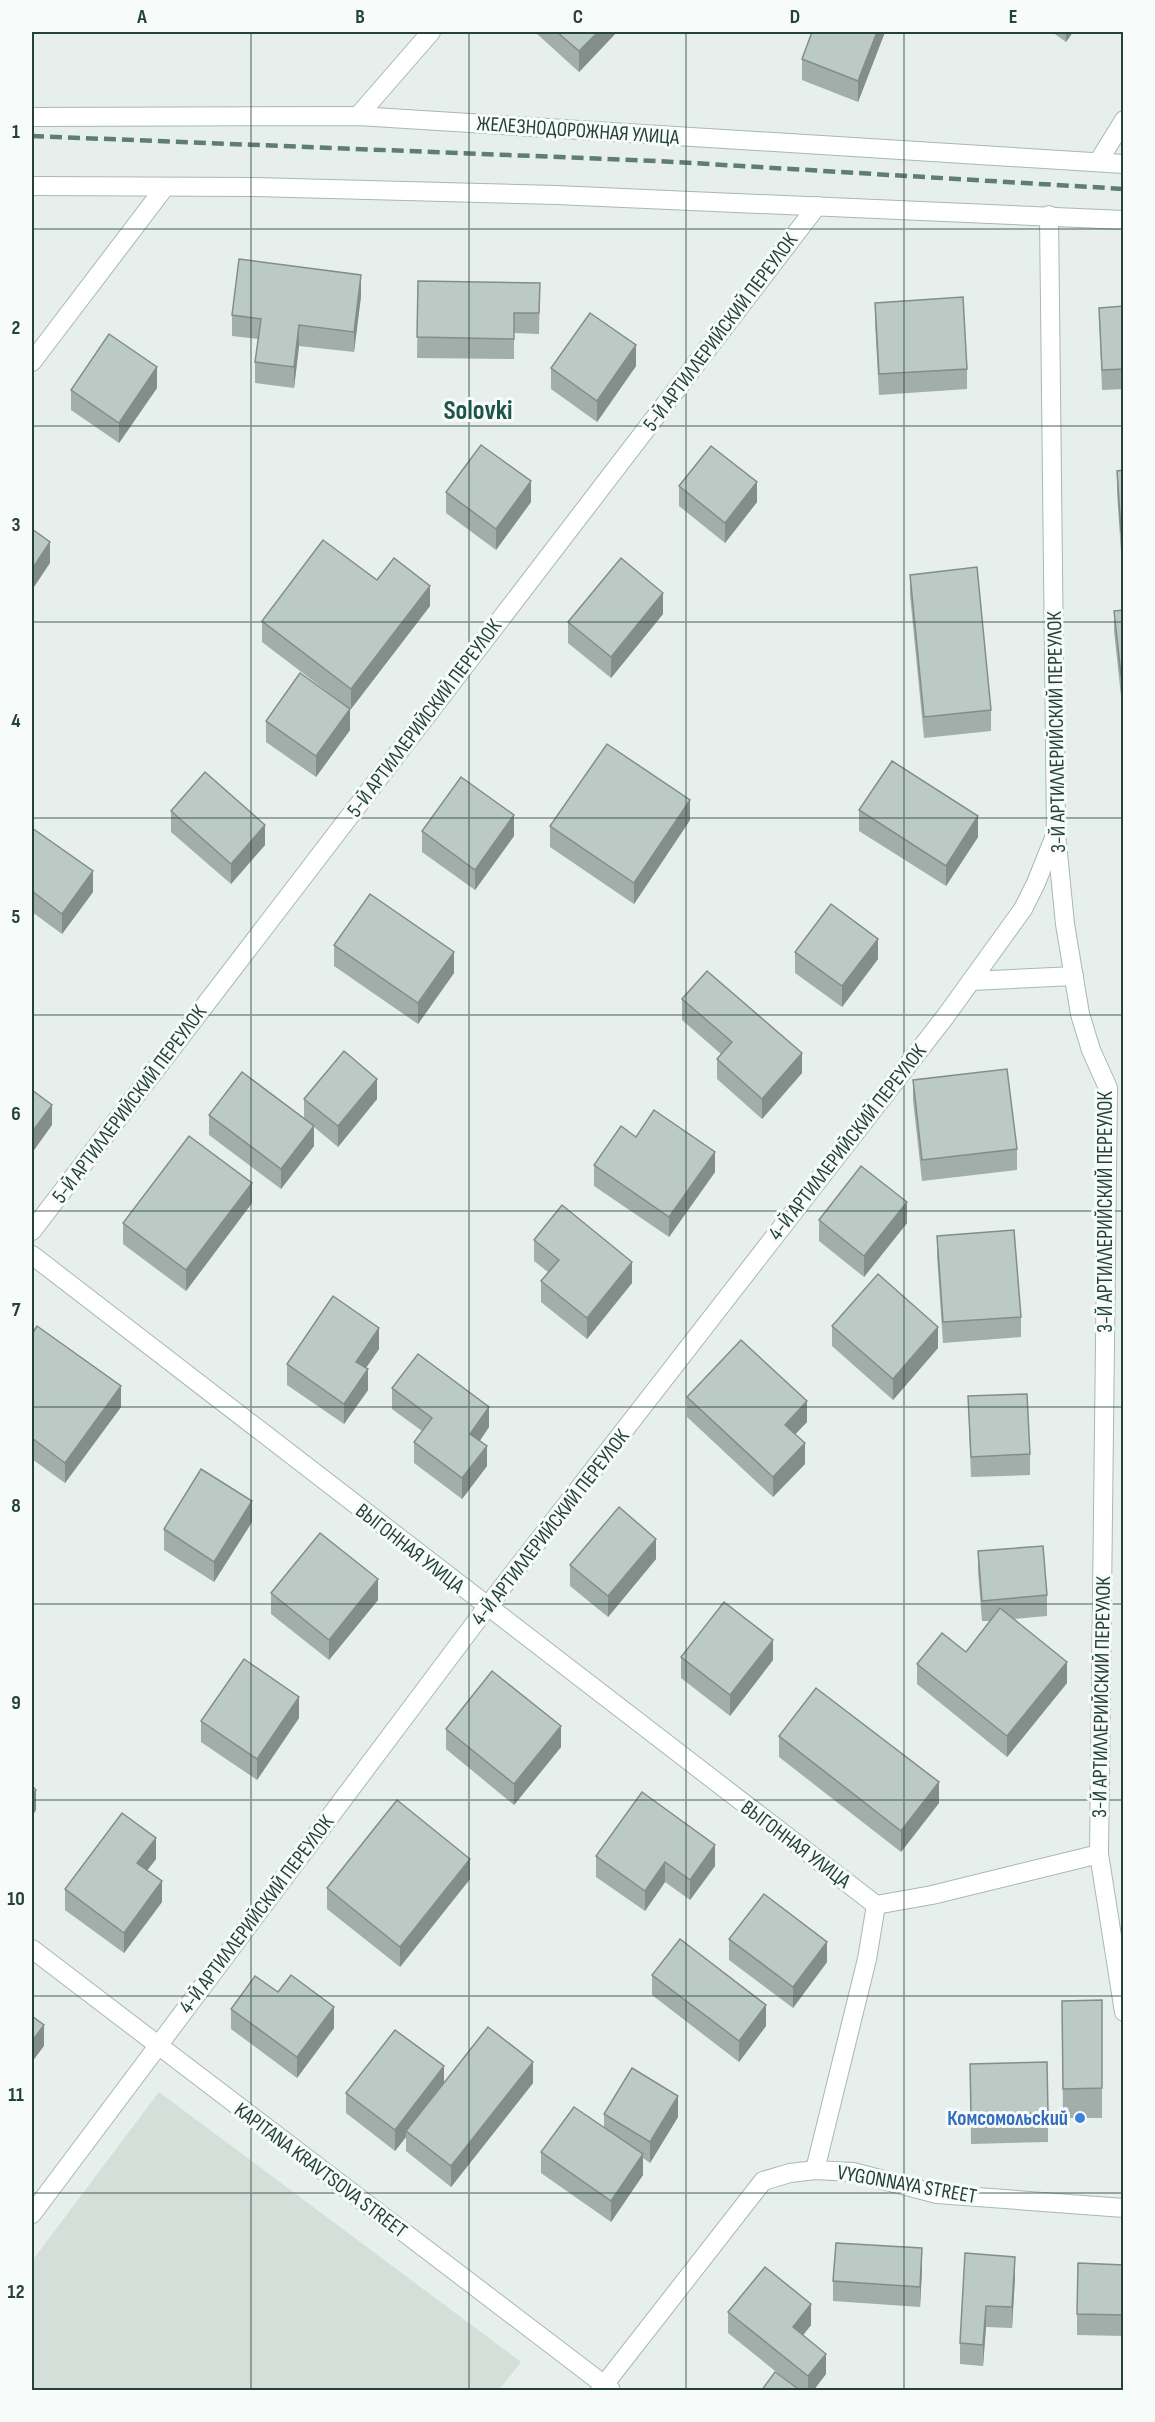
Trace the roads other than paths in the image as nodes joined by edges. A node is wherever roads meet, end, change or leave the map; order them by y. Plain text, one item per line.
1 (431, 32) edge
2 (358, 116) junction
3 (32, 117) edge
4 (1124, 120) edge
5 (1098, 162) junction
6 (1124, 164) edge
7 (32, 186) edge
8 (165, 187) junction
9 (818, 206) junction
10 (1048, 215) junction
11 (1124, 220) edge
12 (32, 362) edge
13 (1056, 833) junction
14 (1074, 976) junction
15 (971, 981) junction
16 (1116, 1088) edge
17 (32, 1231) edge
18 (32, 1255) edge
19 (487, 1607) junction
20 (1099, 1854) junction
21 (876, 1905) junction
22 (32, 1949) edge
23 (1124, 2012) edge
24 (158, 2046) junction
25 (815, 2170) junction
26 (1124, 2208) edge
27 (32, 2214) edge
28 (605, 2389) edge

1 - 2 street
2 - 3 street, ЖЕЛЕЗНОДОРОЖНАЯ УЛИЦА
2 - 5 street, ЖЕЛЕЗНОДОРОЖНАЯ УЛИЦА
4 - 5 street
5 - 6 street, ЖЕЛЕЗНОДОРОЖНАЯ УЛИЦА
7 - 8 street
8 - 9 street
8 - 12 street
9 - 10 street
9 - 17 street, 5-Й АРТИЛЛЕРИЙСКИЙ ПЕРЕУЛОК
10 - 11 street
10 - 13 street, 3-Й АРТИЛЛЕРИЙСКИЙ ПЕРЕУЛОК
13 - 14 street, 3-Й АРТИЛЛЕРИЙСКИЙ ПЕРЕУЛОК
13 - 15 street, 4-Й АРТИЛЛЕРИЙСКИЙ ПЕРЕУЛОК
14 - 15 street
14 - 16 street, 3-Й АРТИЛЛЕРИЙСКИЙ ПЕРЕУЛОК
15 - 19 street, 4-Й АРТИЛЛЕРИЙСКИЙ ПЕРЕУЛОК
16 - 20 street, 3-Й АРТИЛЛЕРИЙСКИЙ ПЕРЕУЛОК
18 - 19 street, ВЫГОННАЯ УЛИЦА
19 - 21 street, ВЫГОННАЯ УЛИЦА
19 - 24 street, 4-Й АРТИЛЛЕРИЙСКИЙ ПЕРЕУЛОК
20 - 21 street
20 - 23 street, 3-Й АРТИЛЛЕРИЙСКИЙ ПЕРЕУЛОК
21 - 25 street
22 - 24 street, KAPITANA KRAVTSOVA STREET
24 - 27 street, 4-Й АРТИЛЛЕРИЙСКИЙ ПЕРЕУЛОК
24 - 28 street, KAPITANA KRAVTSOVA STREET
25 - 26 street, VYGONNAYA STREET
25 - 28 street, VYGONNAYA STREET

